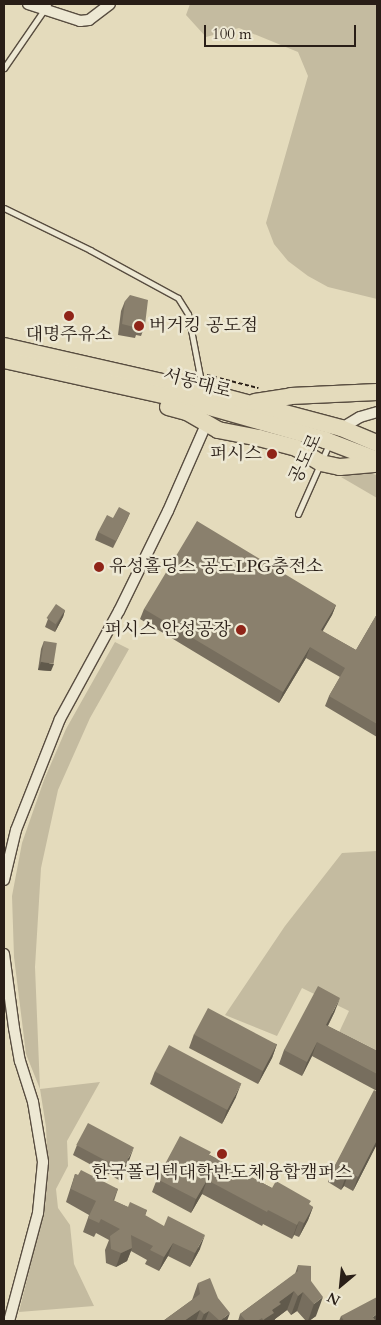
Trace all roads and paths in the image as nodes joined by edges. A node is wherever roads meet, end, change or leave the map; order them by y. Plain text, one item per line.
1 (28, 4) edge
2 (110, 4) edge
3 (46, 7) edge
4 (4, 68) edge
5 (4, 208) edge
6 (4, 346) edge
7 (4, 360) edge
8 (89, 377) junction
9 (202, 391) junction
10 (377, 392) edge
11 (248, 404) junction
12 (377, 412) edge
13 (207, 422) junction
14 (341, 428) junction
15 (330, 442) junction
16 (377, 443) edge
17 (377, 460) edge
18 (322, 463) junction
19 (377, 464) edge
20 (298, 514) dead end
21 (4, 880) edge
22 (4, 954) edge
23 (9, 1321) edge

1 - 3 street
2 - 3 street
3 - 4 lane
5 - 9 lane
6 - 9 main road, 서동대로
7 - 8 main road, 서동대로
8 - 13 main road
8 - 15 main road, 서동대로
9 - 11 main road, 서동대로
10 - 11 main road
11 - 14 main road, 서동대로
12 - 14 street, 공도로
13 - 18 main road
13 - 21 street
14 - 15 street, 공도로
14 - 16 main road, 서동대로
15 - 17 main road, 서동대로
15 - 18 lane, 공도로
18 - 19 main road
18 - 20 lane, 공도로
22 - 23 street

